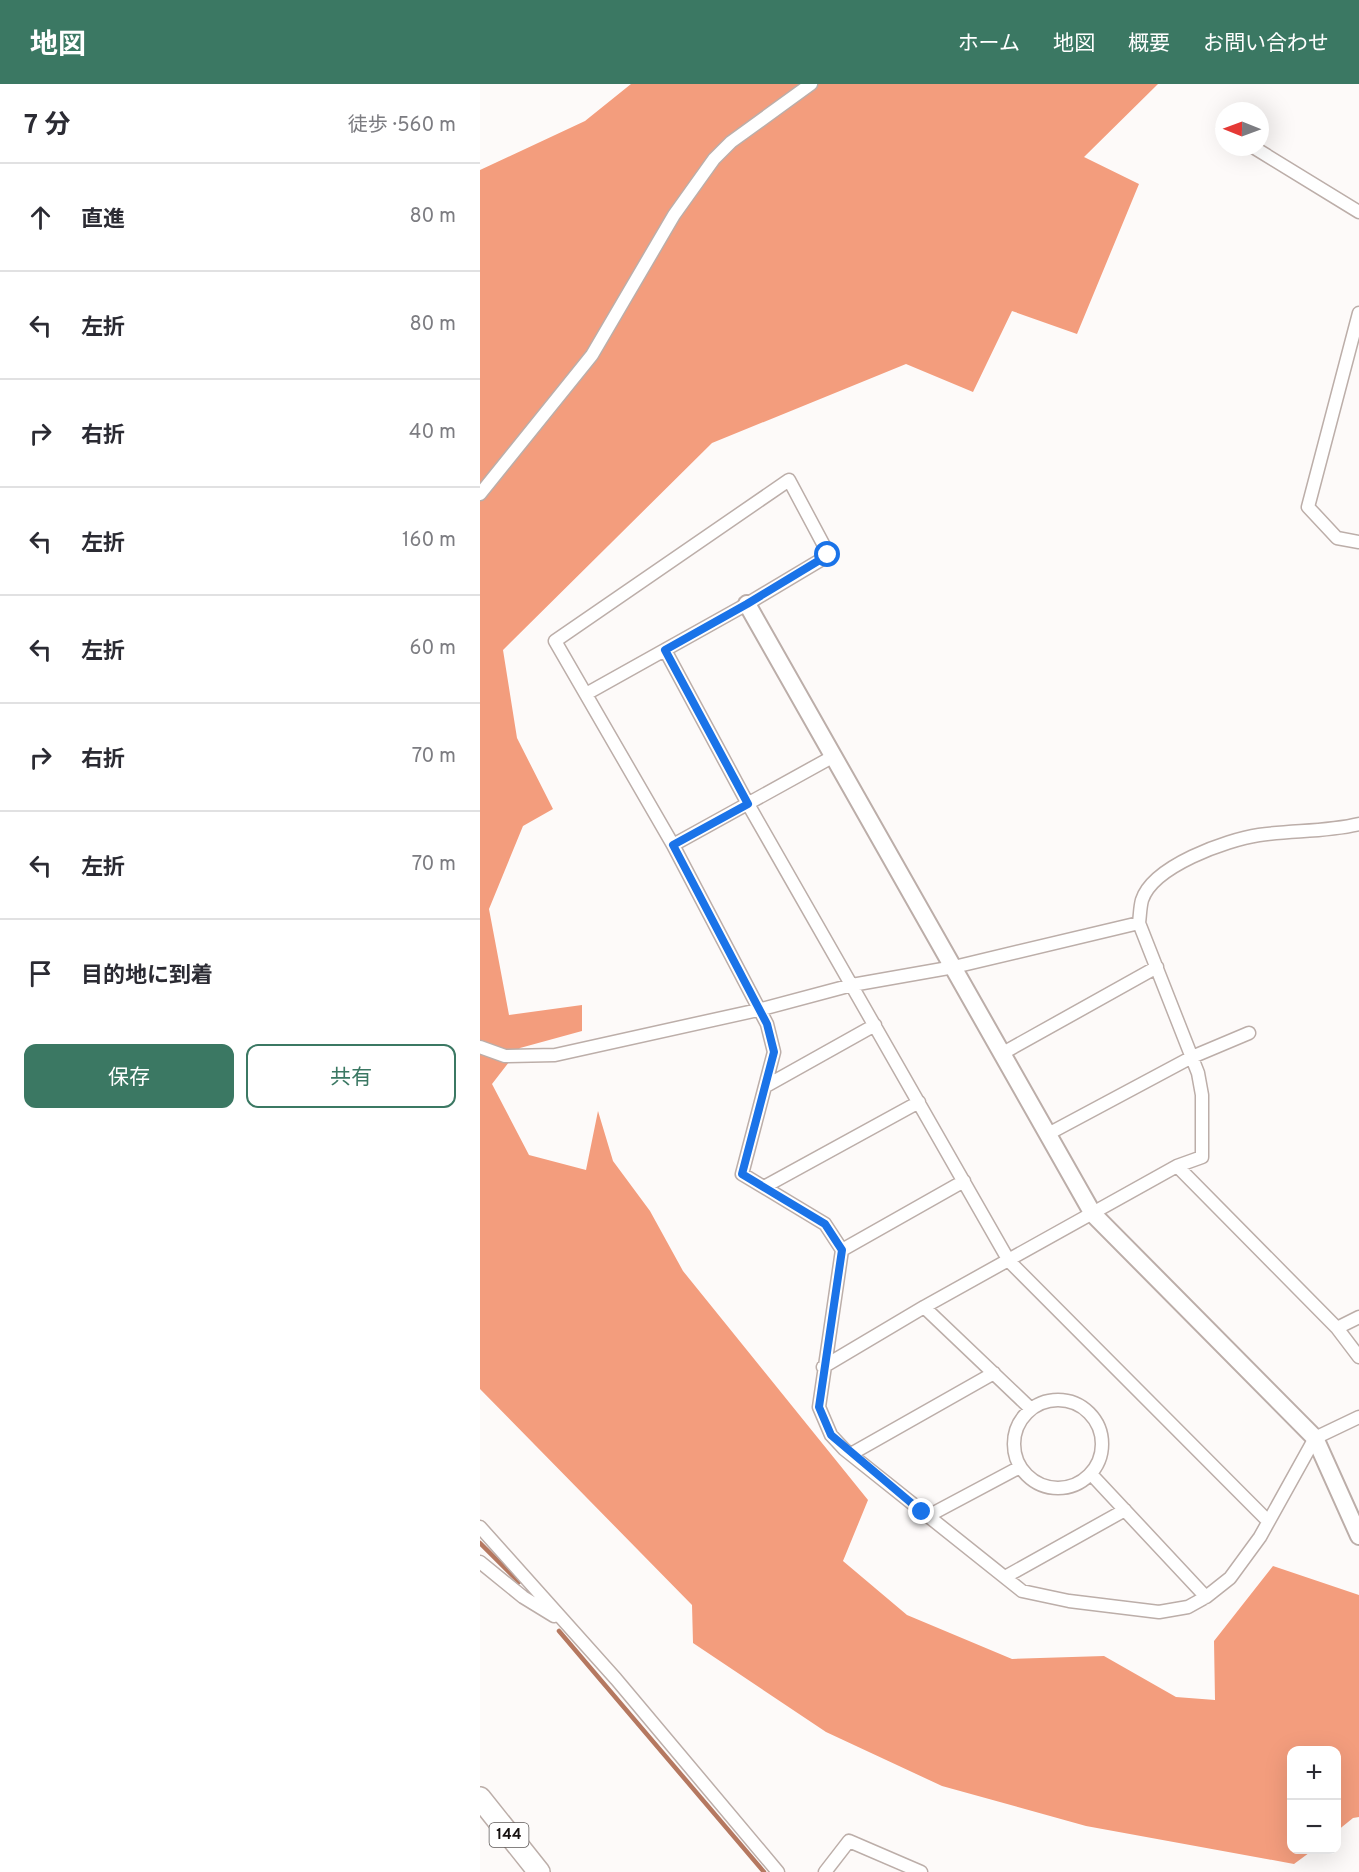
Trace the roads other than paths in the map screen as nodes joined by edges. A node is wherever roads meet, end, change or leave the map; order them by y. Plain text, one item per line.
1 (811, 84) edge
2 (1268, 156) edge
3 (1359, 212) edge
4 (1359, 313) edge
5 (480, 494) edge
6 (1359, 542) edge
7 (747, 604) junction
8 (665, 650) junction
9 (586, 694) junction
10 (834, 756) junction
11 (748, 804) junction
12 (1359, 824) edge
13 (673, 845) junction
14 (1139, 923) junction
15 (1156, 966) junction
16 (954, 967) junction
17 (852, 986) junction
18 (758, 1010) junction
19 (875, 1025) junction
20 (1249, 1033) dead end
21 (480, 1047) edge
22 (1003, 1053) junction
23 (1192, 1057) junction
24 (766, 1086) junction
25 (919, 1102) junction
26 (1048, 1134) junction
27 (1177, 1166) junction
28 (964, 1181) junction
29 (764, 1188) junction
30 (1093, 1214) junction
31 (842, 1250) junction
32 (1009, 1261) junction
33 (924, 1307) junction
34 (1359, 1317) edge
35 (1337, 1328) junction
36 (1359, 1357) edge
37 (823, 1367) junction
38 (994, 1373) junction
39 (1030, 1408) junction
40 (1359, 1417) edge
41 (1315, 1438) junction
42 (851, 1454) junction
43 (1020, 1467) junction
44 (1091, 1474) junction
45 (1125, 1510) junction
46 (928, 1516) junction
47 (1267, 1520) junction
48 (480, 1527) edge
49 (1359, 1536) edge
50 (480, 1562) edge
51 (1005, 1577) junction
52 (1206, 1597) junction
53 (565, 1622) junction
54 (480, 1798) edge
55 (539, 1872) edge
56 (778, 1872) edge
57 (825, 1872) edge
58 (921, 1872) edge

1 - 5 street
2 - 3 street
4 - 6 street
7 - 8 street
7 - 9 street
7 - 10 street
8 - 9 street
8 - 11 street
9 - 13 street
10 - 11 street
10 - 16 street
11 - 13 street
11 - 17 street
12 - 14 street
13 - 18 street
14 - 15 street
14 - 16 street
15 - 22 street
15 - 23 street
16 - 17 street
16 - 22 street
17 - 18 street
17 - 19 street
18 - 21 street
18 - 24 street
19 - 24 street
19 - 25 street
20 - 23 street
22 - 26 street
23 - 26 street
23 - 27 street
24 - 29 street
25 - 28 street
25 - 29 street
26 - 30 street
27 - 30 street
27 - 35 street
28 - 31 street
28 - 32 street
29 - 31 street
30 - 32 street
30 - 41 street
31 - 37 street
32 - 33 street
32 - 47 street
33 - 37 street
33 - 38 street
34 - 35 street
35 - 36 street
37 - 42 street
38 - 39 street
38 - 42 street
39 - 43 street
39 - 44 street
40 - 41 street
41 - 47 street
41 - 49 street
42 - 46 street
43 - 44 street
43 - 46 street
44 - 45 street
45 - 51 street
45 - 52 street
46 - 51 street
47 - 52 street
48 - 53 street
50 - 53 street
51 - 52 street
53 - 56 street
54 - 55 highway, 144
57 - 58 street

